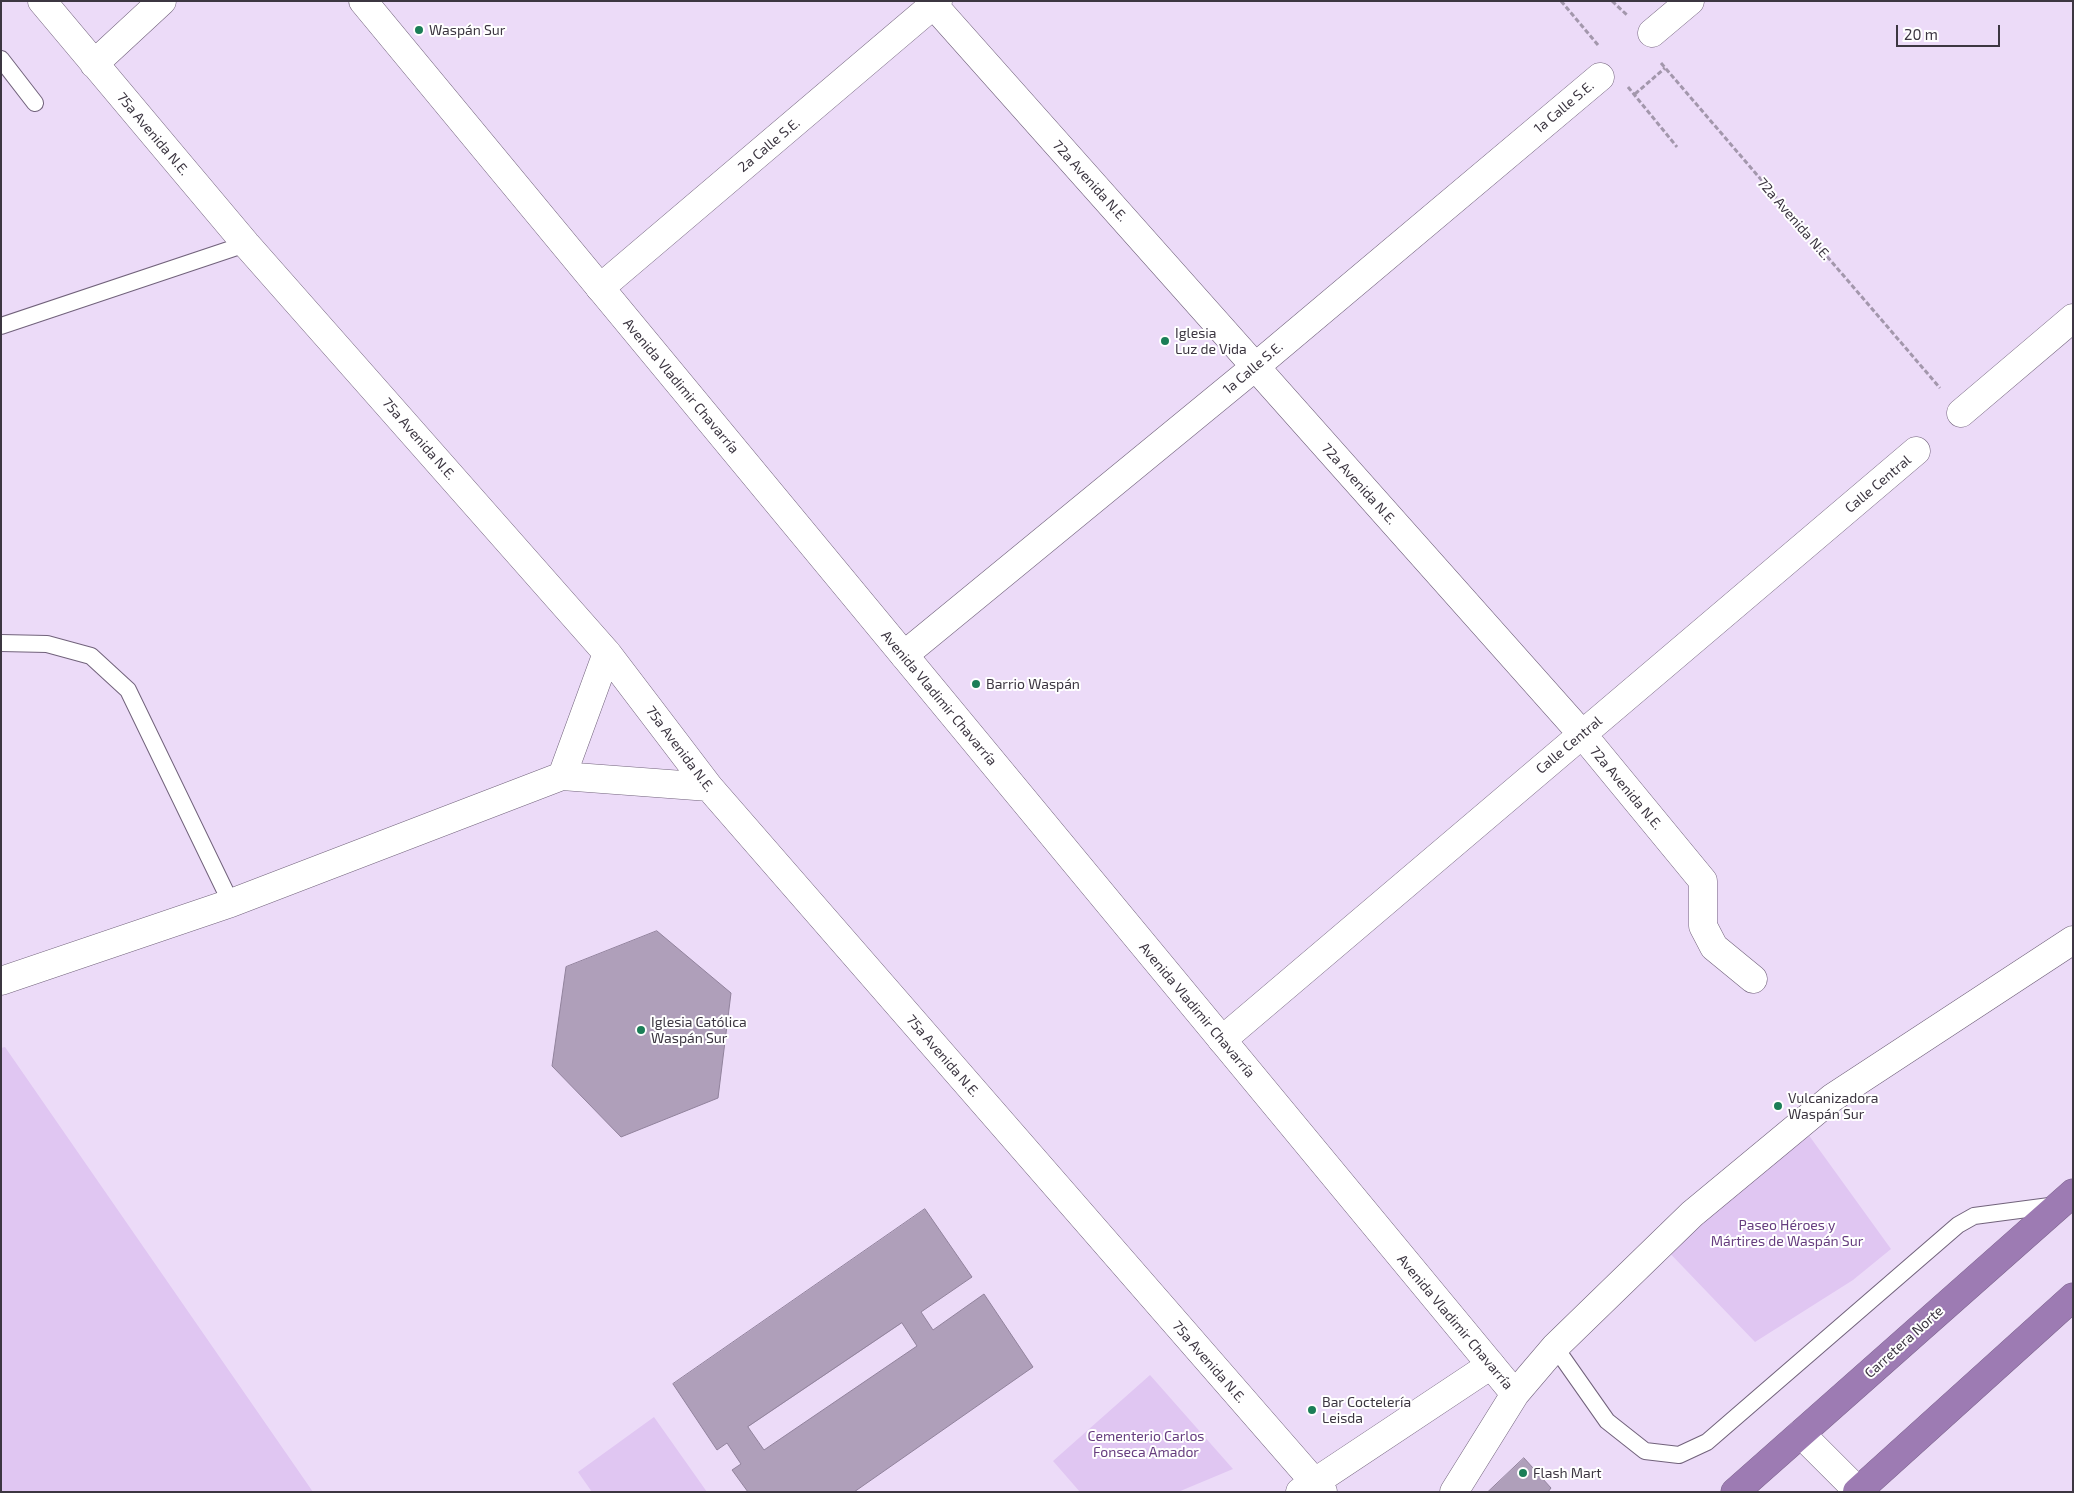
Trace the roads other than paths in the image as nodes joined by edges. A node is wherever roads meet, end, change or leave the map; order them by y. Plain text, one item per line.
1 (42, 1) edge
2 (162, 1) edge
3 (363, 1) edge
4 (1690, 1) edge
5 (934, 2) edge
6 (1652, 33) road end
7 (1, 59) edge
8 (94, 64) junction
9 (1600, 77) dead end
10 (35, 104) dead end
11 (246, 244) junction
12 (600, 288) junction
13 (2073, 318) edge
14 (1, 326) edge
15 (1255, 367) junction
16 (1961, 413) road end
17 (1916, 451) dead end
18 (1, 643) edge
19 (607, 653) junction
20 (904, 655) junction
21 (1582, 734) junction
22 (562, 776) junction
23 (709, 787) junction
24 (231, 903) junction
25 (2073, 940) edge
26 (1753, 979) dead end
27 (1, 981) edge
28 (1222, 1040) junction
29 (2066, 1199) edge
30 (2073, 1297) edge
31 (1555, 1347) junction
32 (1491, 1365) junction
33 (1515, 1394) junction
34 (1801, 1434) junction
35 (1312, 1489) edge
36 (1454, 1492) edge
37 (1735, 1492) edge
38 (1858, 1492) edge

1 - 8 street, 75a Avenida N.E.
2 - 8 street
3 - 12 street, Avenida Vladimir Chavarría
4 - 6 street
5 - 12 street, 2a Calle S.E.
5 - 15 street, 72a Avenida N.E.
7 - 10 lane
8 - 11 street, 75a Avenida N.E.
9 - 15 street, 1a Calle S.E.
11 - 14 lane
11 - 19 street, 75a Avenida N.E.
12 - 20 street, Avenida Vladimir Chavarría
13 - 16 street
15 - 20 street, 1a Calle S.E.
15 - 21 street, 72a Avenida N.E.
17 - 21 street, Calle Central
18 - 24 lane
19 - 22 street
19 - 23 street, 75a Avenida N.E.
20 - 28 street, Avenida Vladimir Chavarría
21 - 26 street, 72a Avenida N.E.
21 - 28 street, Calle Central
22 - 23 street
22 - 24 street
23 - 35 street, 75a Avenida N.E.
24 - 27 street
25 - 31 street
28 - 32 street, Avenida Vladimir Chavarría
29 - 31 lane
29 - 34 highway, Carretera Norte
30 - 38 highway
31 - 33 street
32 - 33 street, Avenida Vladimir Chavarría
32 - 35 street
33 - 36 street
34 - 37 highway, Carretera Norte
34 - 38 street

